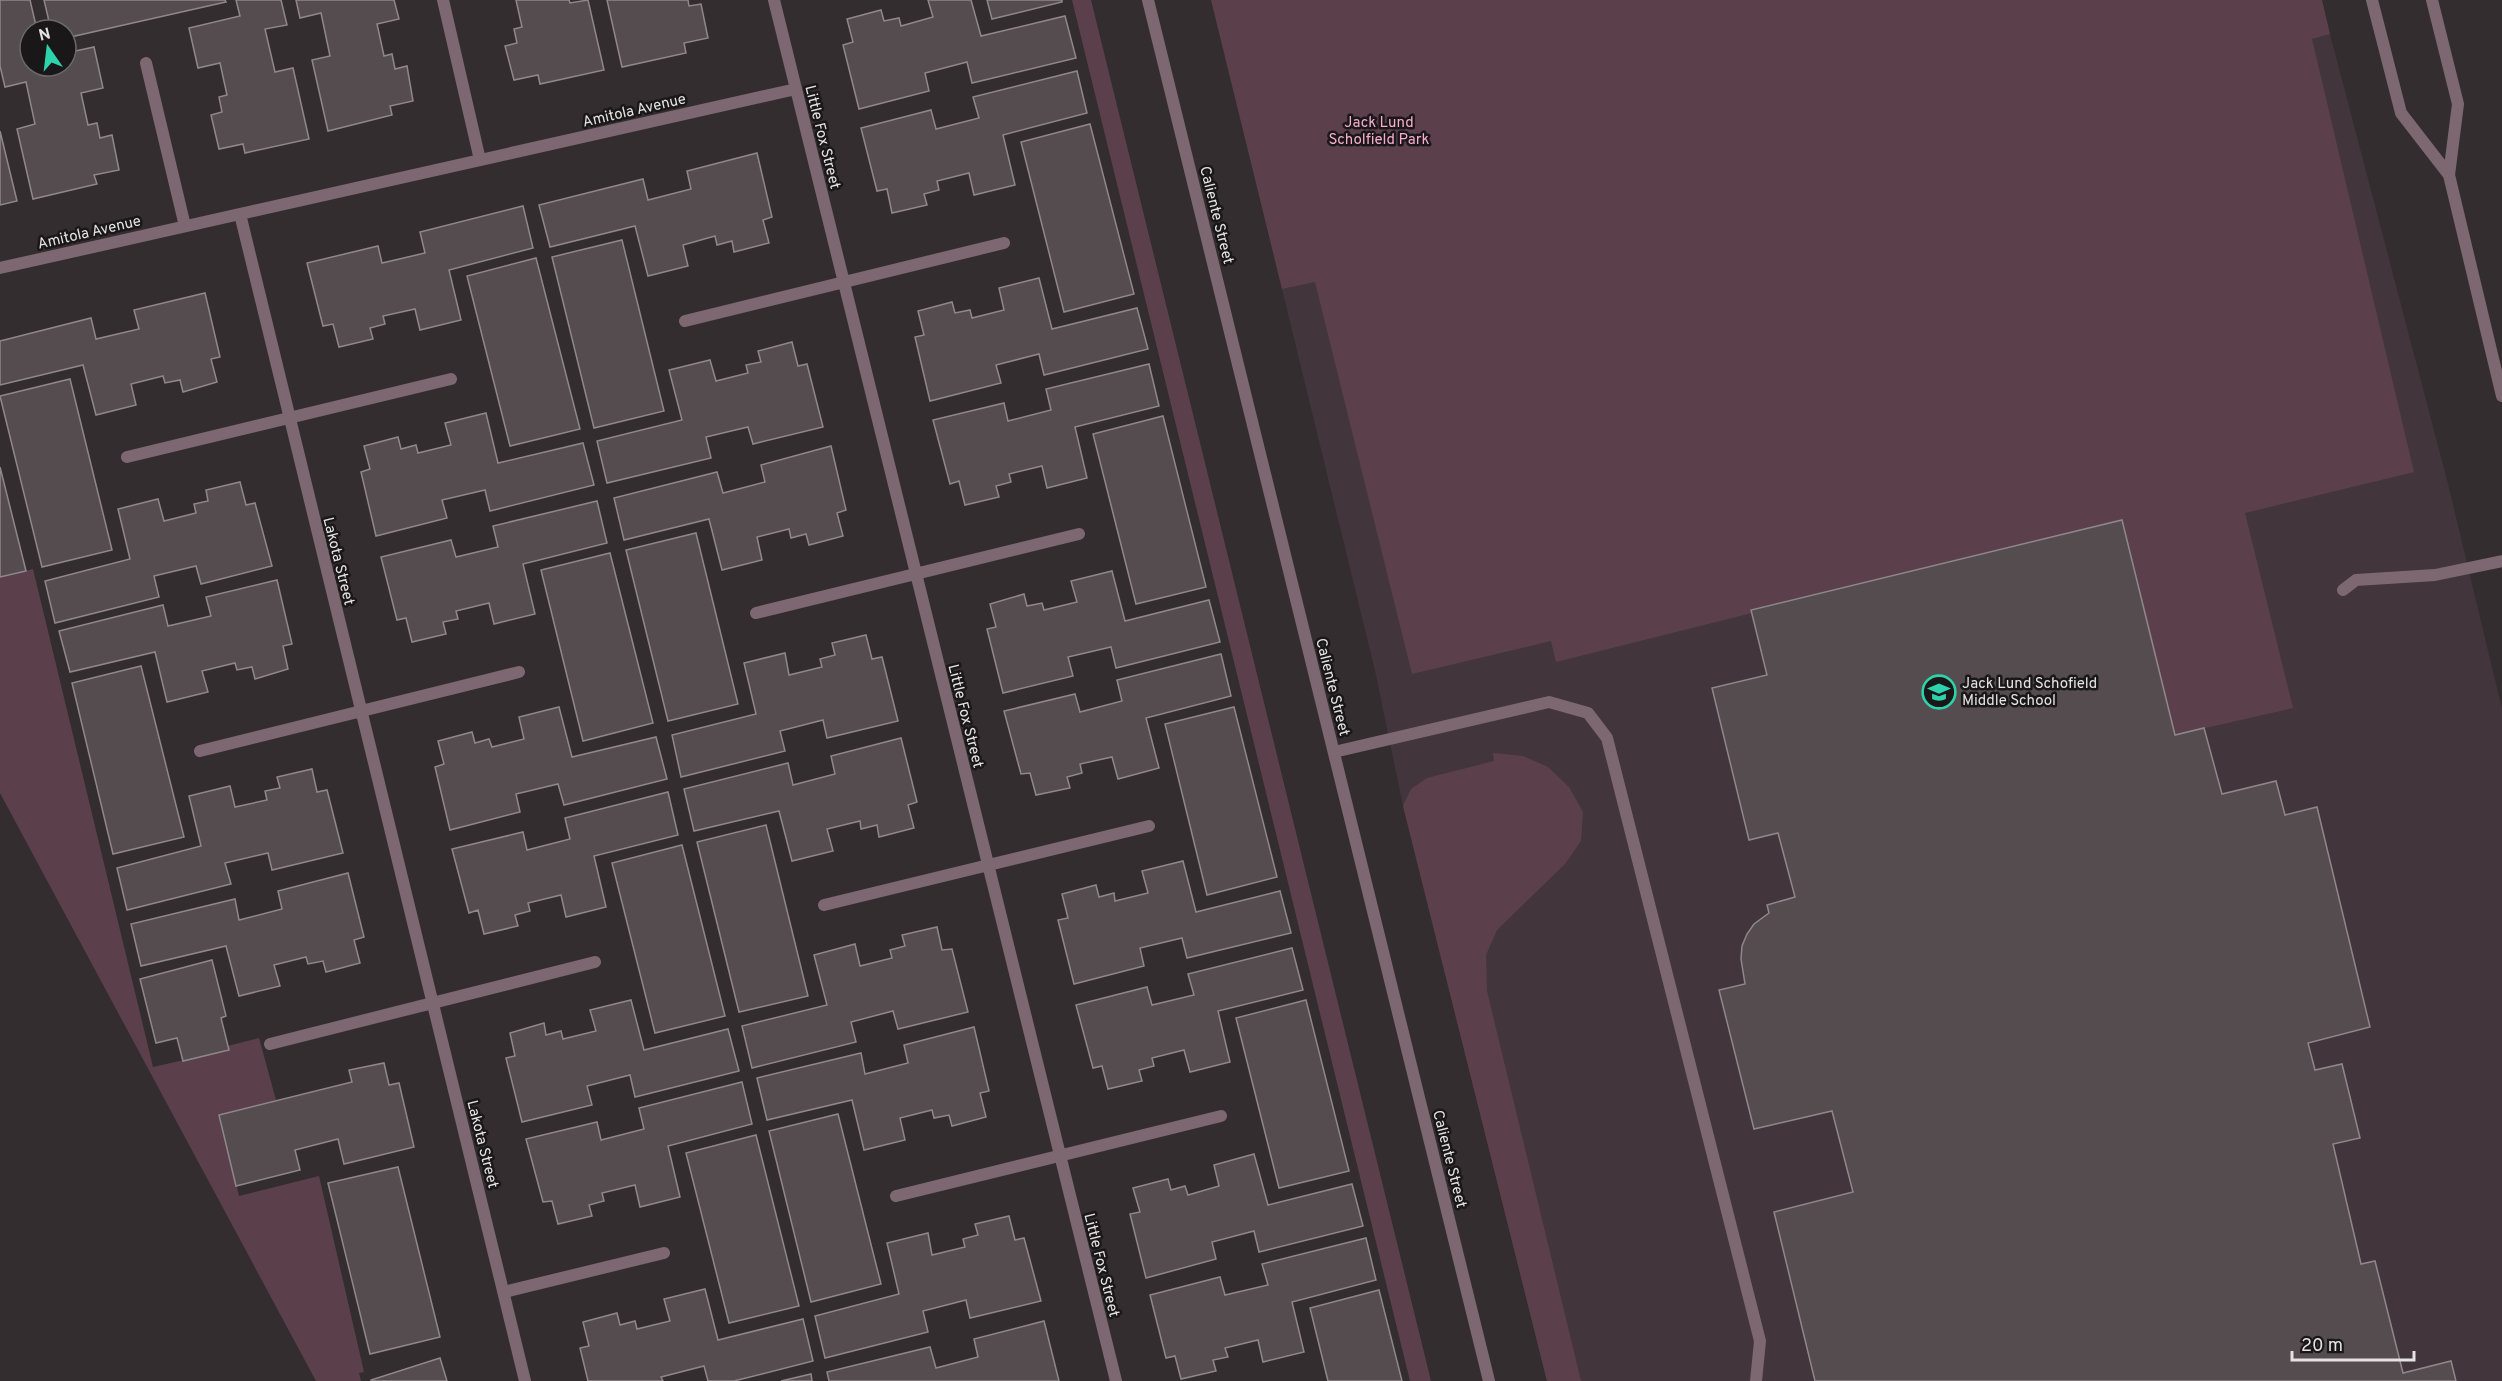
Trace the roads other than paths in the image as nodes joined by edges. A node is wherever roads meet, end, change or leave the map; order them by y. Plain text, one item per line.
1 (442, 0) edge
2 (774, 0) edge
3 (1148, 0) edge
4 (2372, 0) edge
5 (2433, 0) edge
6 (146, 63) dead end
7 (795, 89) junction
8 (480, 160) junction
9 (2449, 175) junction
10 (240, 214) junction
11 (185, 226) junction
12 (1004, 243) dead end
13 (0, 268) edge
14 (843, 282) junction
15 (685, 321) dead end
16 (451, 379) dead end
17 (2502, 396) edge
18 (288, 418) junction
19 (128, 457) dead end
20 (1079, 534) dead end
21 (2502, 561) edge
22 (916, 574) junction
23 (2343, 590) dead end
24 (756, 613) dead end
25 (519, 672) dead end
26 (360, 711) junction
27 (200, 751) dead end
28 (1334, 752) junction
29 (1149, 826) dead end
30 (988, 865) junction
31 (824, 905) dead end
32 (595, 962) dead end
33 (433, 1003) junction
34 (270, 1044) dead end
35 (1221, 1116) dead end
36 (1060, 1156) junction
37 (896, 1196) dead end
38 (664, 1253) dead end
39 (504, 1292) junction
40 (525, 1381) edge
41 (1116, 1381) edge
42 (1489, 1381) edge
43 (1756, 1381) edge

1 - 8 street
2 - 7 street, Little Fox Street
3 - 28 street, Caliente Street
4 - 9 street
5 - 9 street
6 - 11 street
7 - 8 street, Amitola Avenue
7 - 14 street, Little Fox Street
8 - 10 street, Amitola Avenue
9 - 17 street
10 - 11 street, Amitola Avenue
10 - 18 street, Lakota Street
11 - 13 street, Amitola Avenue
12 - 14 street
14 - 15 street
14 - 22 street, Little Fox Street
16 - 18 street
18 - 19 street
18 - 26 street, Lakota Street
20 - 22 street
21 - 23 street
22 - 24 street
22 - 30 street, Little Fox Street
25 - 26 street
26 - 27 street
26 - 33 street, Lakota Street
28 - 42 street, Caliente Street
28 - 43 street
29 - 30 street
30 - 31 street
30 - 36 street, Little Fox Street
32 - 33 street
33 - 34 street
33 - 39 street, Lakota Street
35 - 36 street
36 - 37 street
36 - 41 street, Little Fox Street
38 - 39 street
39 - 40 street, Lakota Street

